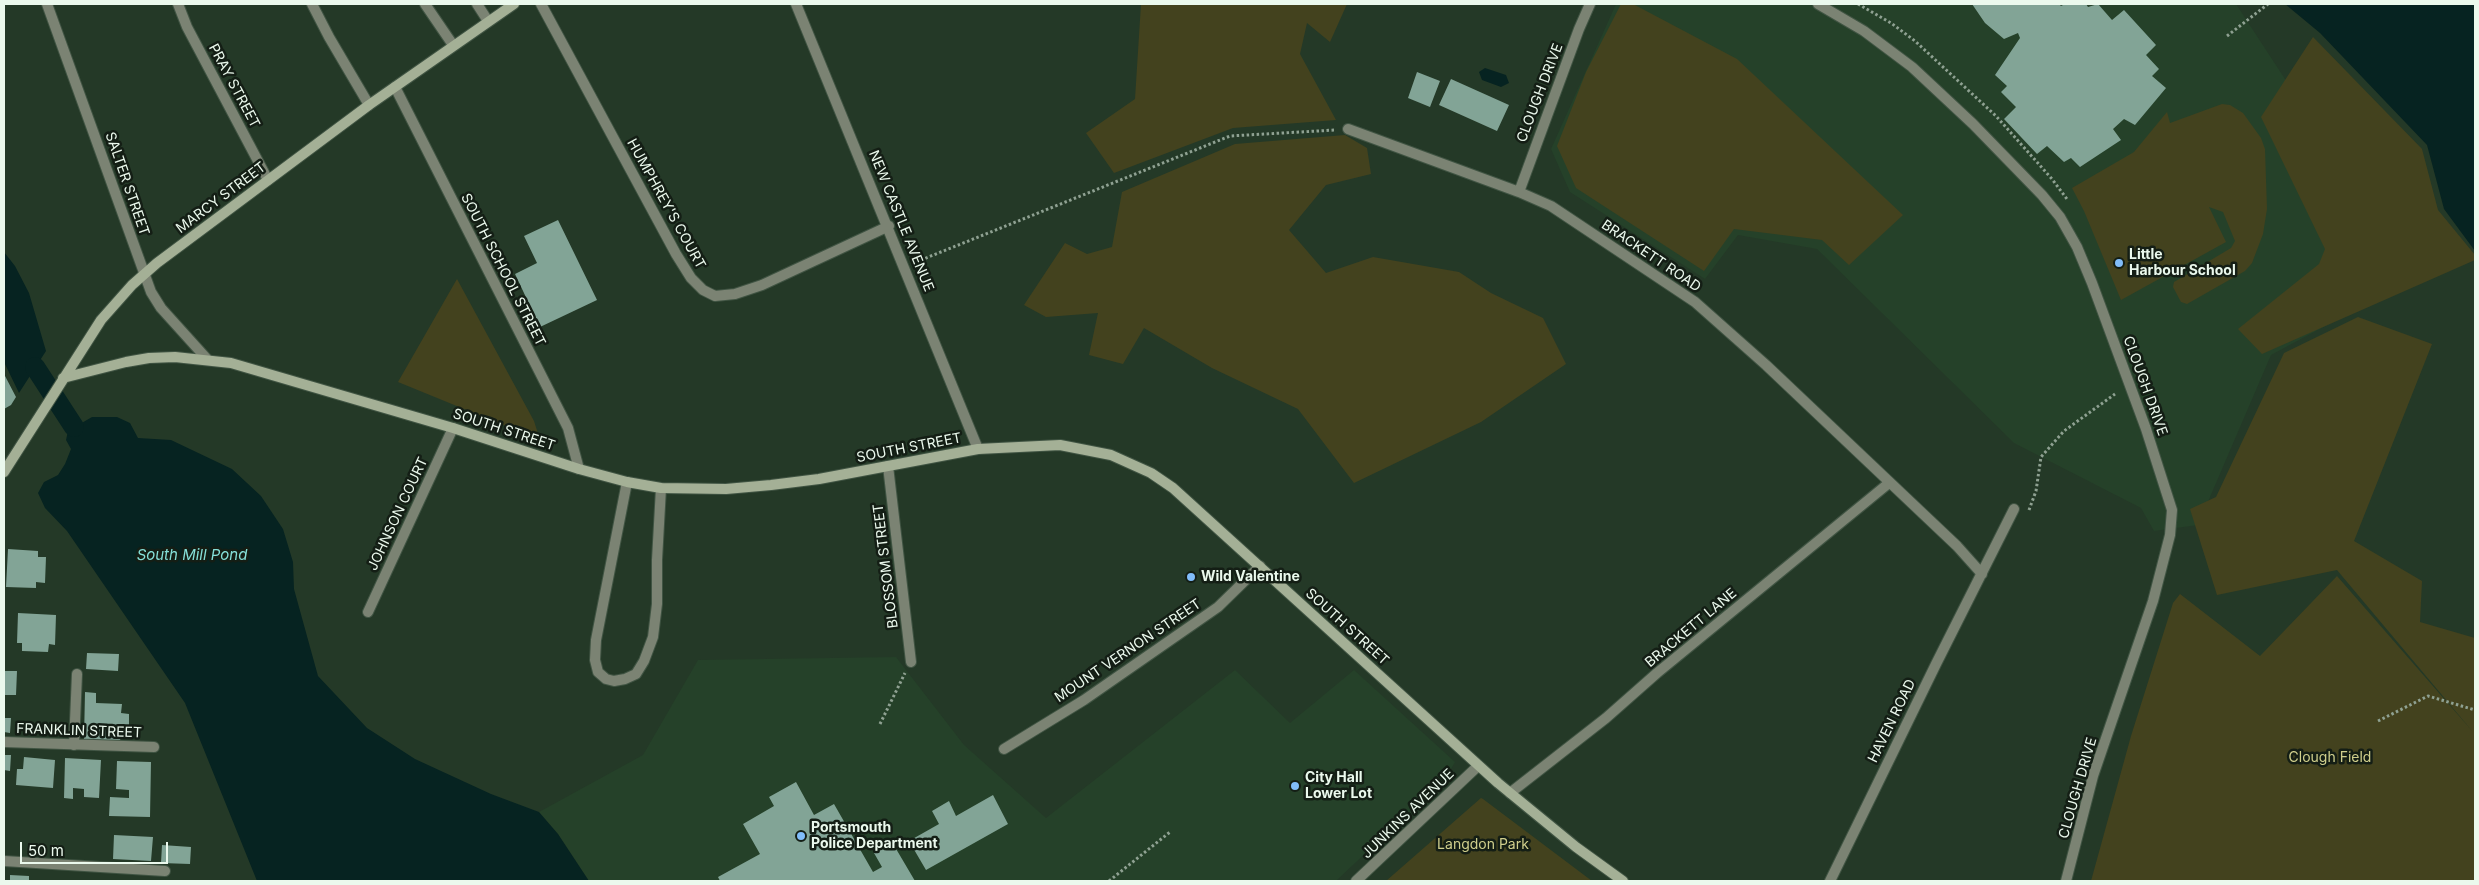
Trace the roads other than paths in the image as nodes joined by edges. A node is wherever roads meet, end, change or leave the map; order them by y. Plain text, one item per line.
1 (47, 4) edge
2 (178, 4) edge
3 (312, 4) edge
4 (425, 4) edge
5 (477, 4) edge
6 (514, 4) edge
7 (541, 4) edge
8 (796, 4) edge
9 (1590, 4) edge
10 (1818, 4) edge
11 (488, 21) junction
12 (453, 45) junction
13 (395, 87) junction
14 (369, 105) junction
15 (1348, 129) road end
16 (268, 180) junction
17 (1519, 192) junction
18 (889, 226) junction
19 (144, 273) junction
20 (207, 359) junction
21 (61, 381) junction
22 (453, 428) junction
23 (978, 449) junction
24 (888, 466) junction
25 (579, 469) junction
26 (4, 472) edge
27 (627, 482) junction
28 (1889, 483) junction
29 (661, 488) junction
30 (2014, 509) dead end
31 (1260, 566) junction
32 (1982, 574) junction
33 (368, 612) dead end
34 (909, 666) road end
35 (77, 674) dead end
36 (4, 742) edge
37 (74, 745) junction
38 (154, 747) dead end
39 (1004, 749) dead end
40 (1478, 766) junction
41 (1510, 794) junction
42 (4, 861) edge
43 (165, 871) dead end
44 (1356, 881) edge
45 (1623, 881) edge
46 (1830, 881) edge
47 (2066, 881) edge

1 - 19 street, SALTER STREET
2 - 16 street, PRAY STREET
3 - 14 street
4 - 12 street
5 - 11 street
6 - 11 street, MARCY STREET
7 - 18 street, HUMPHREY'S COURT
8 - 18 street, NEW CASTLE AVENUE
9 - 17 street, CLOUGH DRIVE
10 - 47 street, CLOUGH DRIVE
11 - 12 street, MARCY STREET
12 - 13 street, MARCY STREET
13 - 14 street, MARCY STREET
13 - 25 street, SOUTH SCHOOL STREET
14 - 16 street, MARCY STREET
15 - 17 street, BRACKETT ROAD
16 - 19 street, MARCY STREET
17 - 28 street, BRACKETT ROAD
18 - 23 street, NEW CASTLE AVENUE
19 - 20 street, SALTER STREET
19 - 21 street, MARCY STREET
20 - 21 street, SOUTH STREET
20 - 22 street, SOUTH STREET
21 - 26 street, MARCY STREET
22 - 25 street, SOUTH STREET
22 - 33 street, JOHNSON COURT
23 - 24 street, SOUTH STREET
23 - 31 street, SOUTH STREET
24 - 29 street, SOUTH STREET
24 - 34 street, BLOSSOM STREET
25 - 27 street, SOUTH STREET
27 - 29 street, SOUTH STREET
27 - 29 street
28 - 32 street
28 - 41 street, BRACKETT LANE
30 - 32 street, HAVEN ROAD
31 - 39 street, MOUNT VERNON STREET
31 - 40 street, SOUTH STREET
32 - 46 street, HAVEN ROAD
35 - 37 street
36 - 37 street, FRANKLIN STREET
37 - 38 street, FRANKLIN STREET
40 - 41 street, SOUTH STREET
40 - 44 street, JUNKINS AVENUE
41 - 45 street, SOUTH STREET
42 - 43 street

